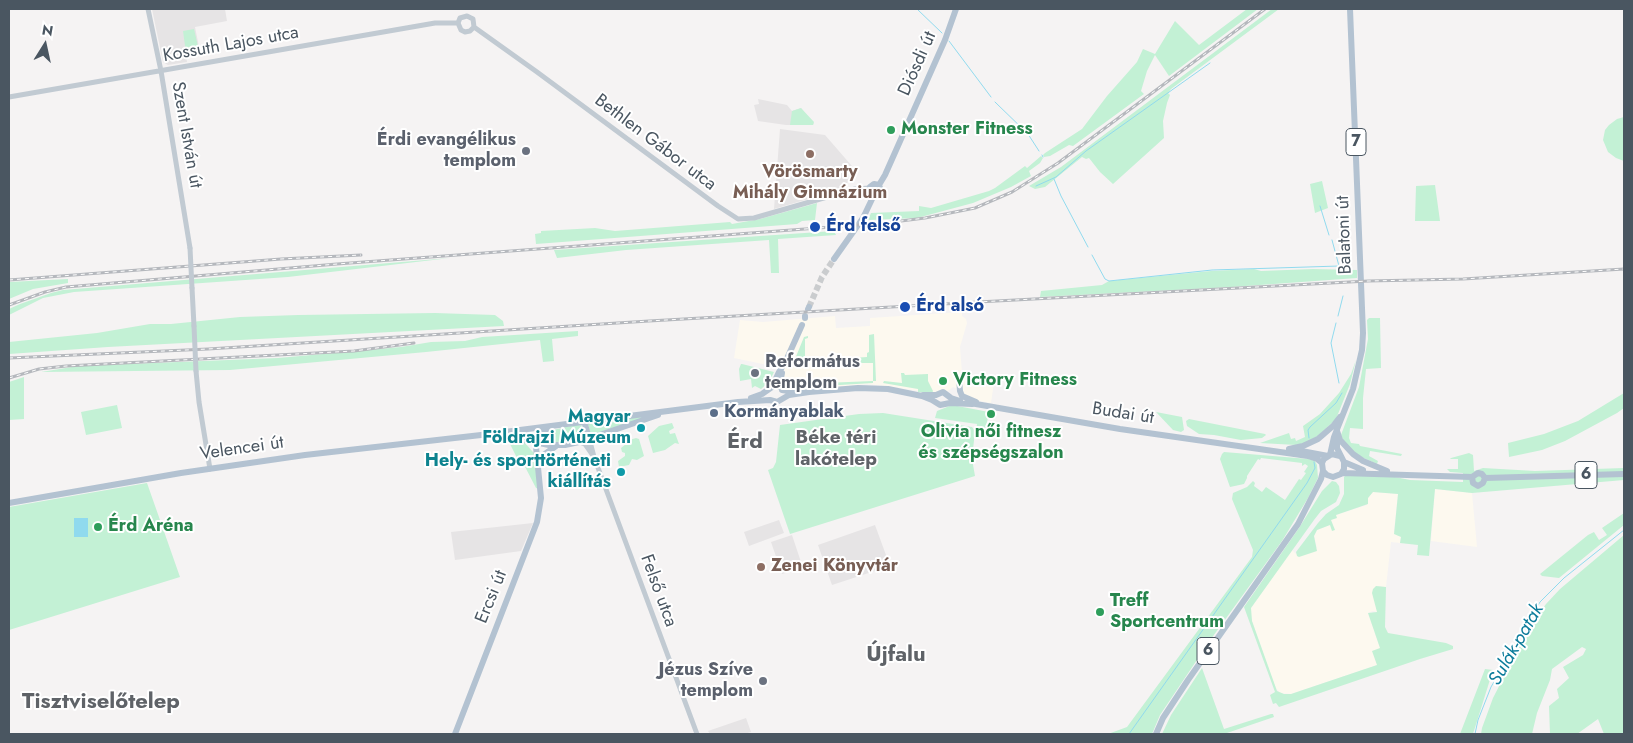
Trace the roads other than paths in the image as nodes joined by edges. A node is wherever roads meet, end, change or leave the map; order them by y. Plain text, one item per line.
1 (148, 9) edge
2 (956, 9) edge
3 (1350, 9) edge
4 (458, 23) junction
5 (474, 27) junction
6 (161, 71) junction
7 (9, 97) edge
8 (879, 185) junction
9 (870, 188) junction
10 (874, 195) junction
11 (834, 259) tunnel mouth
12 (802, 325) dead end
13 (959, 378) dead end
14 (775, 389) junction
15 (809, 392) junction
16 (948, 397) junction
17 (782, 398) junction
18 (936, 398) junction
19 (770, 400) junction
20 (738, 402) junction
21 (946, 404) junction
22 (972, 404) junction
23 (992, 407) junction
24 (676, 410) junction
25 (1344, 412) junction
26 (584, 421) junction
27 (556, 425) junction
28 (547, 429) junction
29 (1337, 431) junction
30 (481, 435) junction
31 (590, 438) junction
32 (523, 440) junction
33 (579, 442) junction
34 (537, 443) junction
35 (549, 445) junction
36 (559, 446) junction
37 (1289, 449) junction
38 (1270, 450) junction
39 (1329, 455) junction
40 (594, 457) junction
41 (537, 458) junction
42 (1342, 459) junction
43 (1322, 464) junction
44 (538, 467) junction
45 (210, 469) junction
46 (1323, 471) junction
47 (1342, 473) junction
48 (1373, 473) junction
49 (1624, 474) edge
50 (1395, 475) junction
51 (1333, 477) junction
52 (1472, 478) junction
53 (1485, 478) junction
54 (1316, 492) junction
55 (9, 502) edge
56 (455, 734) edge
57 (697, 734) edge
58 (1156, 734) edge

1 - 6 street, Szent István út
2 - 8 main road, Diósdi út
3 - 25 main road, Balatoni út / 7
4 - 5 street
4 - 5 street
4 - 6 street, Kossuth Lajos utca
5 - 9 street, Bethlen Gábor utca
6 - 7 street, Kossuth Lajos utca
6 - 45 street, Szent István út, bridge
8 - 9 main road
8 - 10 main road
9 - 10 main road
10 - 11 main road
12 - 14 main road
13 - 23 main road
14 - 15 main road, Budai út
14 - 17 main road
14 - 19 main road
14 - 20 main road, Budai út
15 - 17 main road, Budai út
15 - 18 main road, Budai út
16 - 18 main road, Budai út
16 - 21 main road
16 - 22 main road, Budai út
17 - 19 main road, Budai út
18 - 21 main road, Budai út
19 - 20 main road, Budai út
20 - 24 main road, Budai út
21 - 22 main road, Budai út
22 - 23 main road, Budai út
23 - 38 main road, Budai út
24 - 26 main road
24 - 31 main road
25 - 29 main road, Balatoni út / 7
25 - 37 main road
26 - 27 main road
26 - 31 main road
27 - 28 main road
27 - 30 main road
28 - 34 main road
28 - 35 main road
29 - 39 main road, Balatoni út / 7
29 - 42 main road, 7
29 - 50 main road
30 - 32 main road
30 - 45 main road, Velencei út
31 - 33 main road
31 - 40 street, Felső utca
32 - 34 main road
32 - 41 main road
33 - 36 main road
33 - 40 street, Felső utca
34 - 35 main road
34 - 41 main road, Ercsi út
35 - 36 main road
36 - 44 main road
37 - 38 main road, Budai út
37 - 39 main road, Budai út
38 - 43 main road, Budai út
39 - 42 main road, 6
39 - 43 main road
40 - 57 street, Felső utca
41 - 44 main road, Ercsi út
42 - 47 main road
42 - 48 main road, 6
43 - 46 main road, 6
44 - 56 main road, Ercsi út
45 - 55 main road, Velencei út
46 - 51 main road
46 - 54 main road, 6
47 - 48 main road, 6
47 - 51 main road, 6
48 - 50 main road, 6
49 - 53 main road, 6
50 - 52 main road, 6
51 - 54 main road, 6
52 - 53 main road, 6
52 - 53 main road, 6
54 - 58 main road, 6

